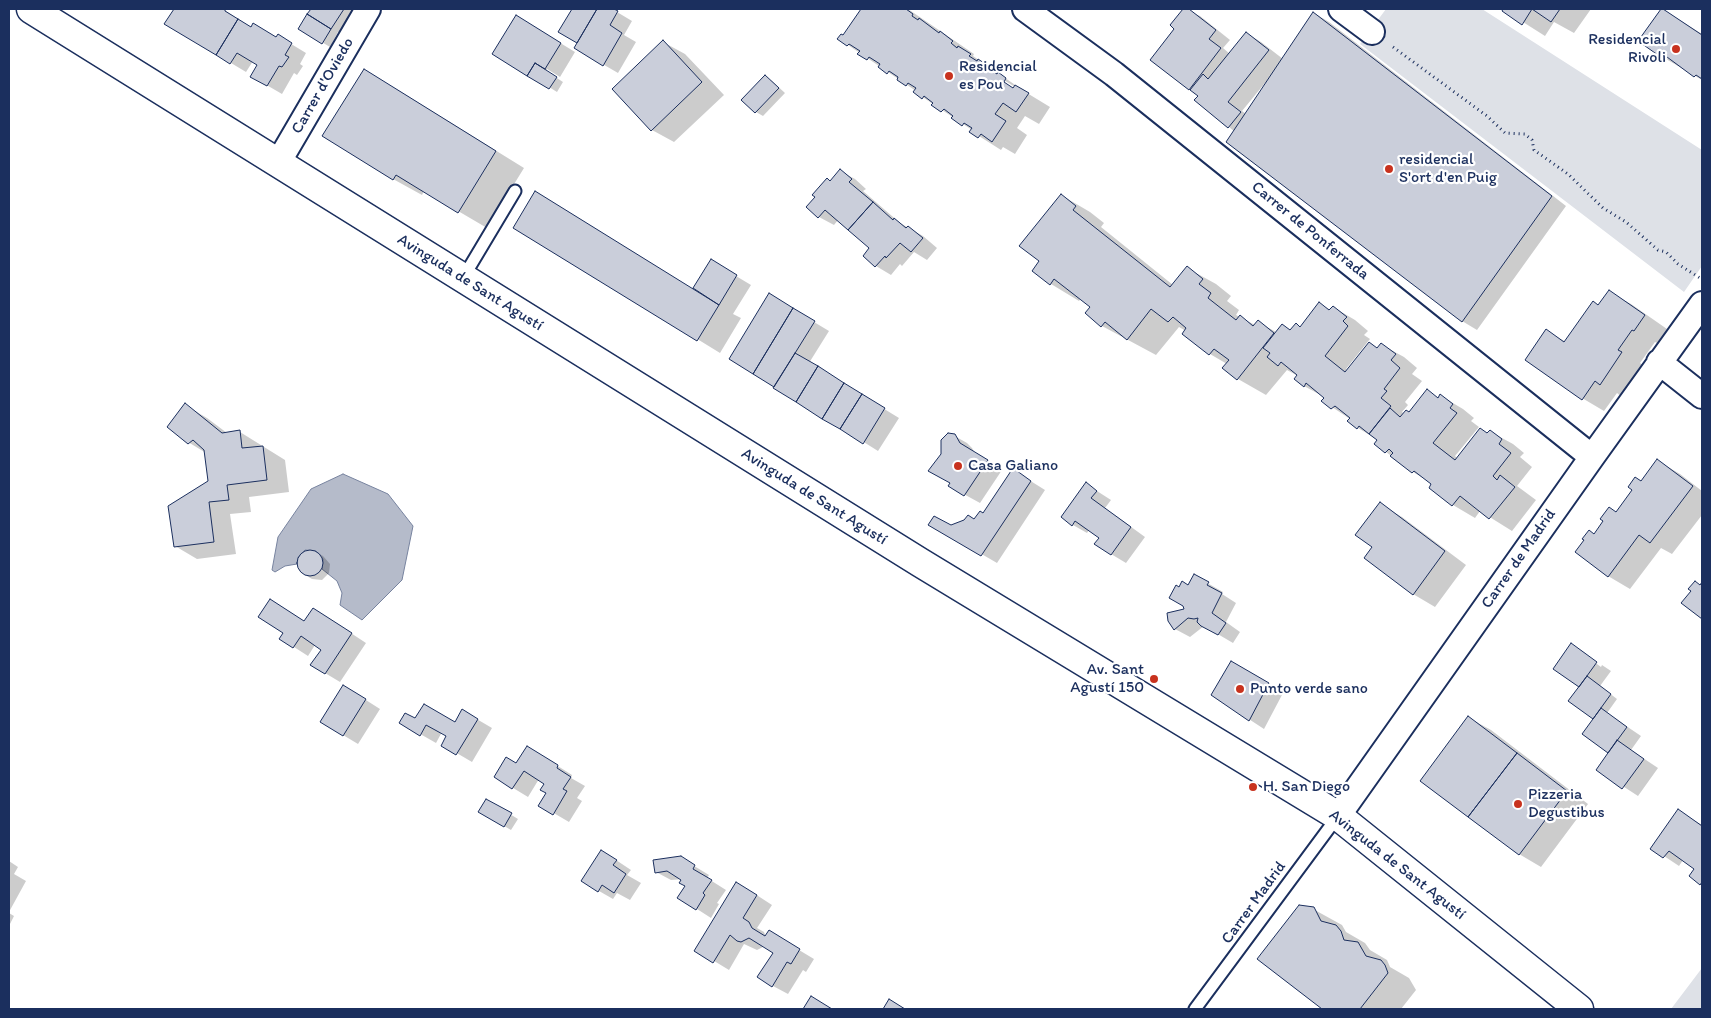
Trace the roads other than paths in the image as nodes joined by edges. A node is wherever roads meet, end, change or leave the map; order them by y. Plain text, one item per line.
1 (31, 9) edge
2 (368, 9) edge
3 (1025, 9) edge
4 (1342, 9) edge
5 (1372, 32) road end
6 (278, 163) junction
7 (515, 191) dead end
8 (463, 278) junction
9 (1702, 304) edge
10 (1660, 362) junction
11 (1702, 396) edge
12 (1592, 456) junction
13 (1338, 816) junction
14 (1195, 1009) edge
15 (1579, 1009) edge

1 - 6 street, Avinguda de Sant Agustí
2 - 6 street, Carrer d'Oviedo
3 - 12 street, Carrer de Ponferrada
4 - 5 street
6 - 8 street, Avinguda de Sant Agustí
7 - 8 lane
8 - 13 street, Avinguda de Sant Agustí
9 - 10 street, Carrer de Madrid
10 - 11 street
10 - 12 street, Carrer de Madrid
12 - 13 street, Carrer de Madrid
13 - 14 lane, Carrer Madrid
13 - 15 street, Avinguda de Sant Agustí

